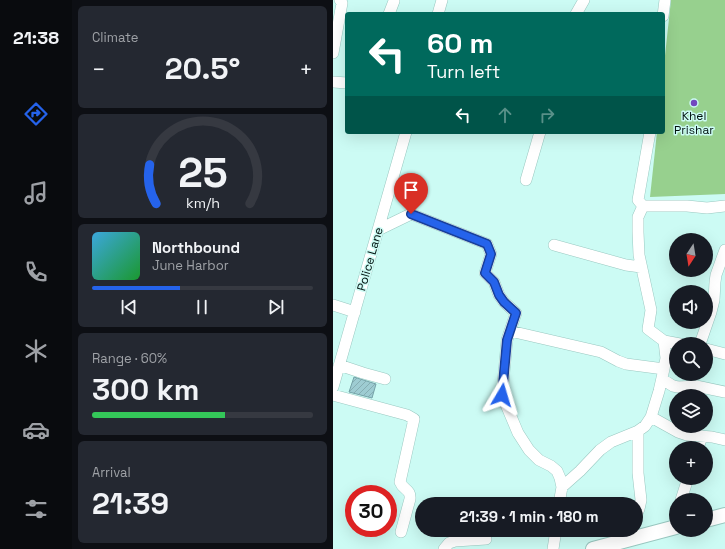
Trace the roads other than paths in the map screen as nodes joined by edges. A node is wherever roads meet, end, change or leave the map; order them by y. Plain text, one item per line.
1 (340, 0) edge
2 (442, 0) edge
3 (584, 0) edge
4 (665, 0) edge
5 (394, 1) dead end
6 (390, 12) edge
7 (439, 12) edge
8 (577, 12) edge
9 (664, 12) edge
10 (333, 53) edge
11 (333, 82) edge
12 (345, 83) edge
13 (405, 134) edge
14 (539, 134) edge
15 (651, 134) edge
16 (526, 180) dead end
17 (643, 206) junction
18 (725, 206) edge
19 (378, 230) junction
20 (554, 245) dead end
21 (725, 250) edge
22 (641, 267) junction
23 (333, 305) edge
24 (355, 312) junction
25 (510, 331) junction
26 (702, 337) edge
27 (665, 341) junction
28 (669, 342) edge
29 (713, 351) edge
30 (725, 354) edge
31 (339, 365) junction
32 (663, 374) junction
33 (385, 379) dead end
34 (333, 384) edge
35 (725, 392) edge
36 (333, 395) edge
37 (651, 417) junction
38 (638, 431) junction
39 (702, 436) junction
40 (725, 440) edge
41 (700, 441) edge
42 (562, 487) junction
43 (560, 497) edge
44 (641, 497) edge
45 (725, 515) edge
46 (713, 518) edge
47 (669, 528) edge
48 (401, 532) dead end
49 (643, 532) edge
50 (555, 537) edge
51 (623, 537) edge
52 (486, 539) dead end
53 (444, 549) edge
54 (553, 549) edge
55 (593, 549) edge

1 - 10 street
2 - 7 street
3 - 8 street
4 - 9 street
5 - 6 street
11 - 12 street
13 - 19 street, Police Lane
14 - 16 street
15 - 17 street
17 - 18 street
17 - 22 street
19 - 24 street, Police Lane
19 - 25 street
20 - 22 street
21 - 26 street
22 - 27 street
23 - 24 street
24 - 31 street, Police Lane
25 - 32 street
25 - 42 street
27 - 28 street
27 - 32 street
29 - 30 street
31 - 33 street
31 - 34 street, Police Lane
32 - 35 street
32 - 37 street
36 - 48 street
37 - 38 street
37 - 39 street
38 - 42 street
38 - 44 street
39 - 40 street
39 - 41 street
42 - 43 street
45 - 46 main road
47 - 49 main road
50 - 54 street
51 - 55 main road
52 - 53 street

